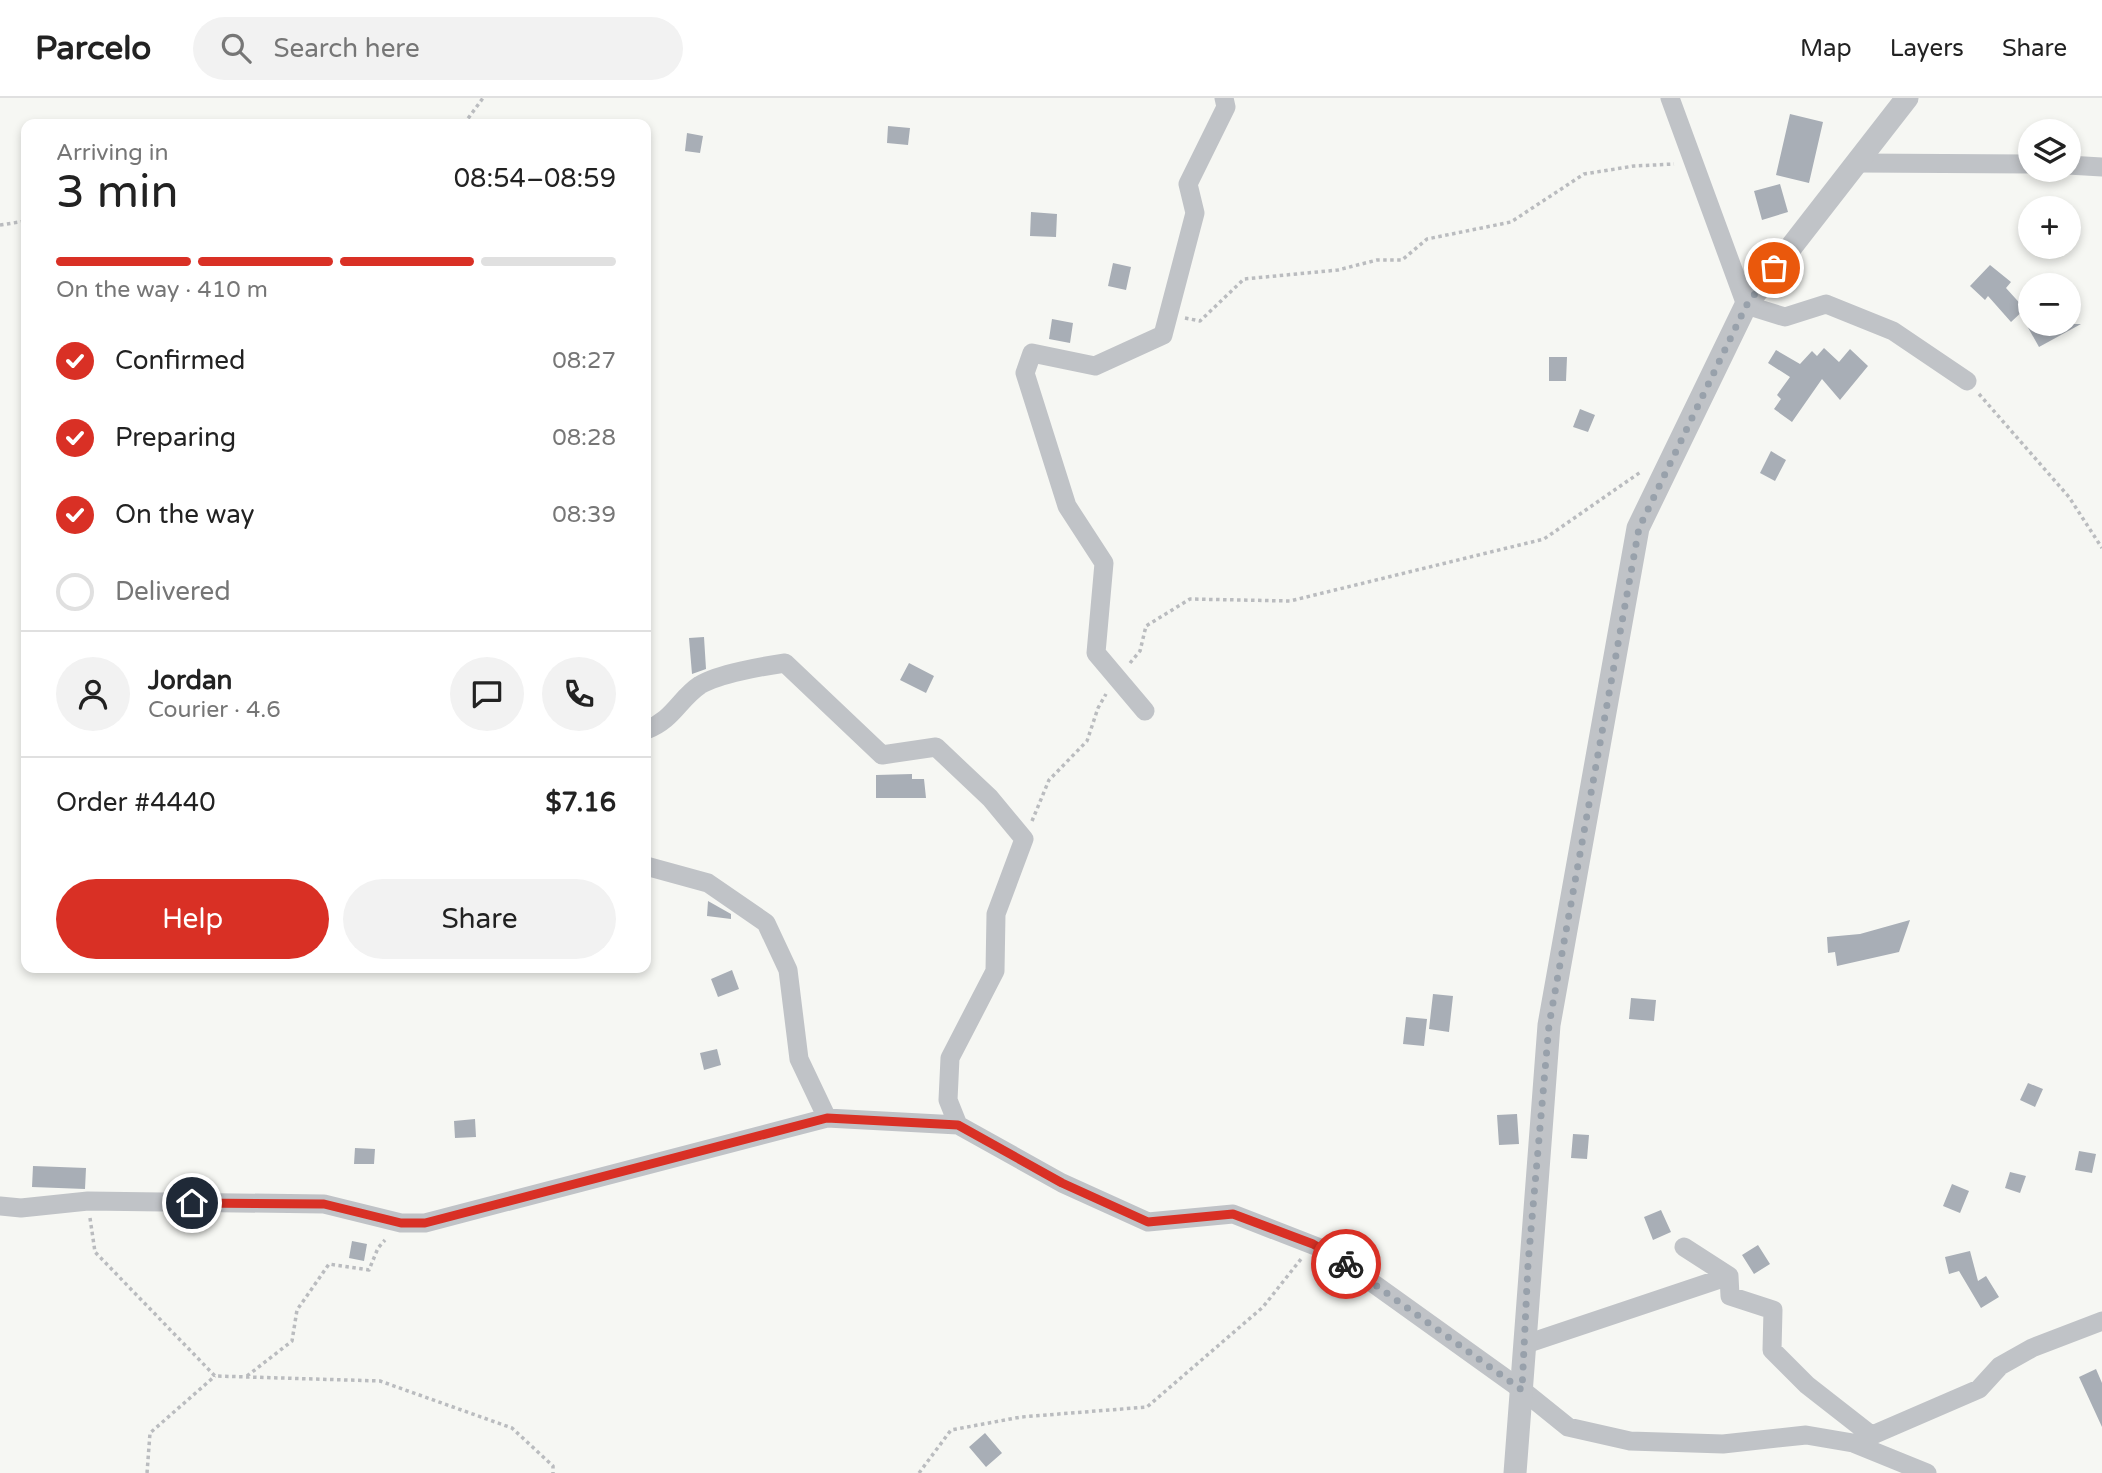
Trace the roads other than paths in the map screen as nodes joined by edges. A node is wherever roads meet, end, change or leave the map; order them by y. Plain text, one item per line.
1 (1224, 98) edge
2 (1670, 98) edge
3 (1907, 98) edge
4 (1857, 163) junction
5 (2018, 164) edge
6 (2081, 166) edge
7 (2102, 167) edge
8 (1746, 306) junction
9 (1967, 381) road end
10 (1144, 711) dead end
11 (651, 728) edge
12 (651, 867) edge
13 (827, 1118) junction
14 (958, 1125) junction
15 (0, 1206) edge
16 (1685, 1247) dead end
17 (1729, 1276) junction
18 (2102, 1321) edge
19 (1526, 1344) junction
20 (1522, 1390) junction
21 (1862, 1439) junction
22 (1515, 1473) edge
23 (1927, 1473) edge

1 - 10 street
2 - 8 street
3 - 4 street
4 - 5 street
4 - 8 street
6 - 7 street
8 - 9 street
8 - 19 street
11 - 14 street
12 - 13 street
13 - 14 street
13 - 15 street
14 - 20 street
16 - 17 street
17 - 19 street
17 - 21 street
18 - 21 street
19 - 20 street
20 - 21 street
20 - 22 street
21 - 23 street

